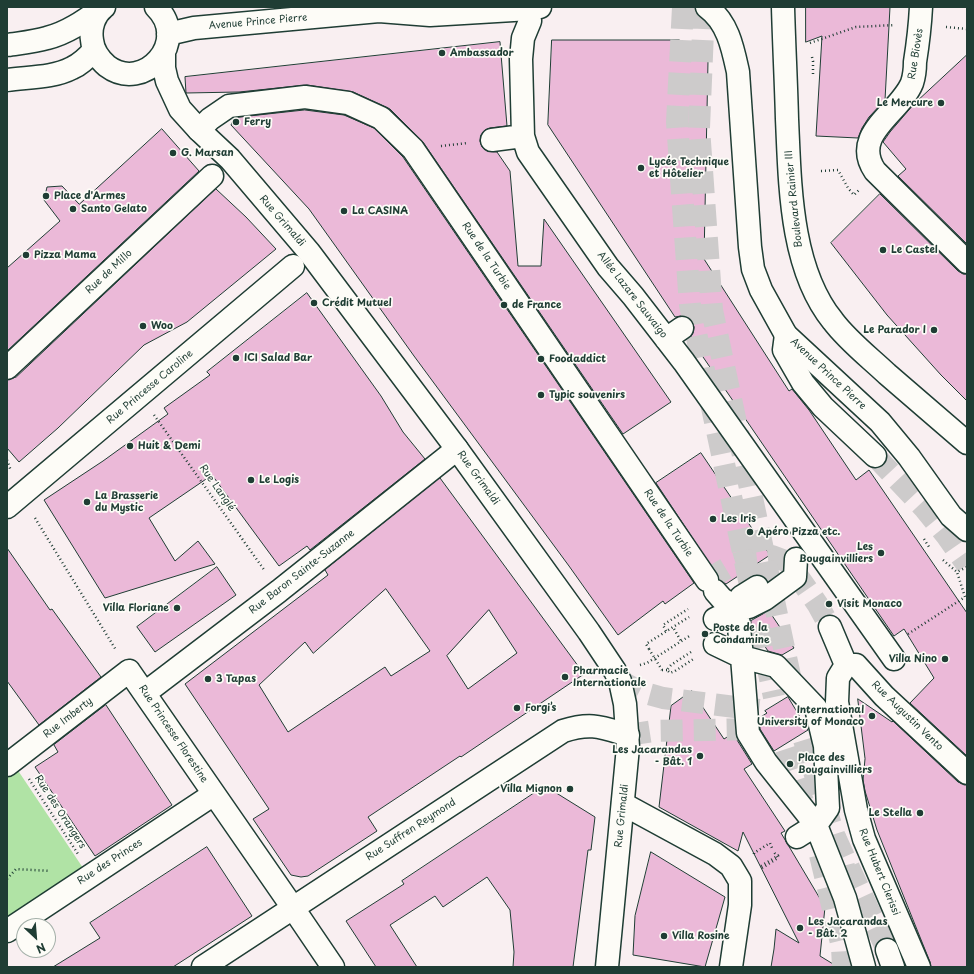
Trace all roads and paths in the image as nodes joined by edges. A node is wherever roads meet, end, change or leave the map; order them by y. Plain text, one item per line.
1 (156, 7) edge
2 (402, 7) edge
3 (707, 7) edge
4 (783, 7) edge
5 (102, 8) edge
6 (379, 11) junction
7 (535, 14) edge
8 (921, 16) edge
9 (17, 43) edge
10 (166, 43) junction
11 (806, 44) dead end
12 (93, 46) junction
13 (7, 80) edge
14 (199, 130) junction
15 (523, 136) junction
16 (492, 140) joint
17 (412, 149) junction
18 (821, 171) dead end
19 (212, 176) dead end
20 (855, 185) dead end
21 (848, 188) junction
22 (861, 189) dead end
23 (967, 262) edge
24 (293, 266) dead end
25 (786, 335) junction
26 (7, 368) edge
27 (140, 396) junction
28 (967, 443) edge
29 (457, 448) junction
30 (875, 456) tunnel mouth
31 (14, 501) edge
32 (967, 530) edge
33 (924, 539) dead end
34 (814, 547) junction
35 (930, 547) dead end
36 (943, 560) dead end
37 (967, 568) edge
38 (957, 572) junction
39 (279, 591) junction
40 (718, 600) junction
41 (688, 609) dead end
42 (694, 614) dead end
43 (830, 627) tunnel mouth
44 (674, 629) dead end
45 (697, 631) dead end
46 (666, 632) junction
47 (906, 636) dead end
48 (681, 641) junction
49 (706, 646) joint
50 (742, 657) junction
51 (894, 658) dead end
52 (667, 670) junction
53 (129, 671) junction
54 (616, 671) junction
55 (675, 671) dead end
56 (842, 671) junction
57 (145, 692) junction
58 (628, 735) junction
59 (11, 762) edge
60 (967, 773) edge
61 (214, 794) junction
62 (623, 804) junction
63 (816, 825) junction
64 (797, 837) dead end
65 (779, 855) dead end
66 (758, 870) dead end
67 (91, 874) junction
68 (294, 908) junction
69 (7, 931) edge
70 (203, 967) edge
71 (333, 967) edge
72 (607, 967) edge
73 (731, 967) edge
74 (864, 967) edge
75 (919, 967) edge

1 - 10 street
2 - 6 street
3 - 25 street, Avenue Prince Pierre
4 - 28 street, Boulevard Rainier III
5 - 9 street
5 - 12 street
6 - 7 street, Avenue Prince Pierre
6 - 10 street, Avenue Prince Pierre
7 - 15 street, Allée Lazare Sauvaigo
8 - 11 path
8 - 23 street, Rue Biovès
9 - 12 street
10 - 12 street
10 - 14 street, Rue Grimaldi
12 - 13 street
14 - 17 street, Rue de la Turbie
14 - 29 street, Rue Grimaldi
15 - 16 street
15 - 34 street, Allée Lazare Sauvaigo
16 - 17 path
17 - 40 street, Rue de la Turbie
18 - 21 path
19 - 26 street, Rue de Millo
20 - 21 path
21 - 22 path
24 - 27 street, Rue Princesse Caroline
25 - 30 street
25 - 32 street, Avenue Prince Pierre
27 - 31 street, Rue Princesse Caroline
27 - 39 path, Rue Langlé
29 - 39 street, Rue Baron Sainte-Suzanne
29 - 54 street, Rue Grimaldi
31 - 53 path
33 - 35 path
34 - 40 street
34 - 51 street, Allée Lazare Sauvaigo
36 - 38 path
37 - 38 path
38 - 47 path
39 - 57 street, Rue Baron Sainte-Suzanne
40 - 50 street
41 - 46 path
42 - 46 path
43 - 56 street
44 - 48 path
45 - 48 path
46 - 52 path, bridge
48 - 54 path
49 - 50 street
49 - 52 path
50 - 63 street
50 - 63 street
52 - 55 path
53 - 57 street, Rue Princesse Florestine
53 - 59 street, Rue Imberty
54 - 58 street, Rue Grimaldi
56 - 60 street, Rue Augustin Vento
56 - 75 street, Rue Hubert Clerissi
57 - 61 street, Rue Princesse Florestine
58 - 62 street, Rue Grimaldi
58 - 68 street, Rue Suffren Reymond
59 - 67 path, Rue des Orangers
61 - 67 street, Rue des Princes
61 - 68 street, Rue Princesse Florestine
62 - 72 street, Rue Grimaldi
62 - 73 street
63 - 64 street
63 - 74 street
65 - 66 path, bridge
67 - 69 street, Rue des Princes
68 - 70 street, Rue Suffren Reymond
68 - 71 street, Rue Princesse Florestine

